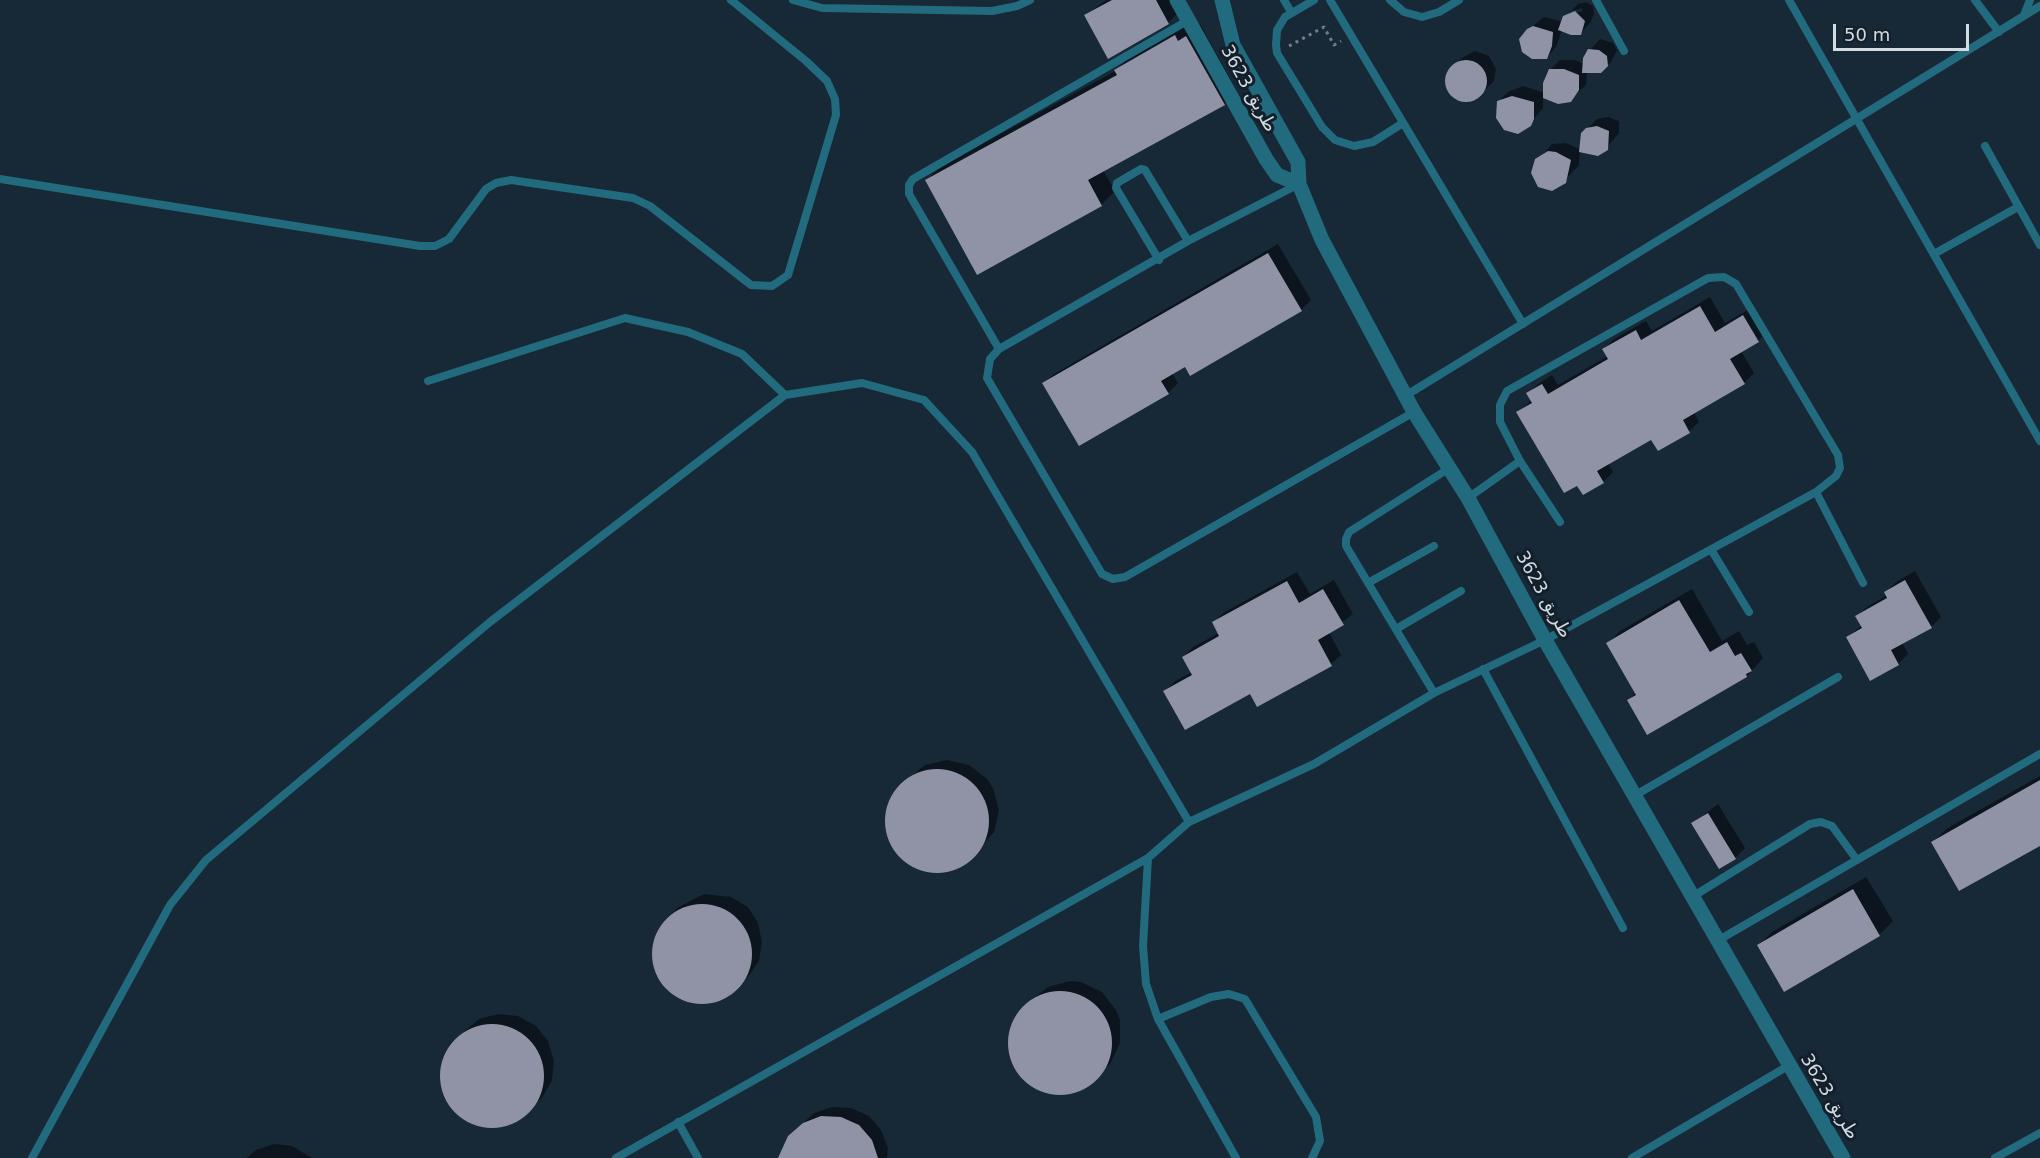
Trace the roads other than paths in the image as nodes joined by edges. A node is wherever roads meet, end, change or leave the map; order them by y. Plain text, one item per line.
1 (731, 0) edge
2 (793, 0) edge
3 (1030, 0) edge
4 (1177, 0) edge
5 (1222, 0) edge
6 (1284, 0) edge
7 (1314, 0) edge
8 (1330, 0) edge
9 (1390, 0) edge
10 (1459, 0) edge
11 (1596, 0) edge
12 (1789, 0) edge
13 (1975, 0) edge
14 (2030, 0) edge
15 (910, 5) edge
16 (2040, 6) edge
17 (1291, 12) junction
18 (2024, 15) junction
19 (1187, 21) junction
20 (1999, 32) junction
21 (1624, 51) dead end
22 (1857, 118) junction
23 (1403, 123) junction
24 (1985, 146) dead end
25 (0, 179) edge
26 (1299, 184) junction
27 (2018, 207) junction
28 (1188, 241) junction
29 (2040, 244) edge
30 (1934, 254) junction
31 (1159, 260) junction
32 (1523, 324) junction
33 (999, 349) junction
34 (428, 381) dead end
35 (785, 395) junction
36 (1405, 396) junction
37 (1414, 412) junction
38 (2040, 441) edge
39 (1520, 461) junction
40 (1448, 469) junction
41 (1816, 492) junction
42 (1468, 498) junction
43 (1560, 522) dead end
44 (1434, 546) dead end
45 (1712, 551) junction
46 (1863, 582) dead end
47 (1368, 583) junction
48 (1461, 591) dead end
49 (1749, 612) dead end
50 (1396, 629) junction
51 (1545, 640) junction
52 (1483, 669) junction
53 (1838, 678) dead end
54 (1434, 693) junction
55 (2040, 754) edge
56 (1634, 796) junction
57 (1189, 822) junction
58 (1148, 858) junction
59 (1857, 860) junction
60 (1692, 897) junction
61 (1623, 927) dead end
62 (1717, 941) junction
63 (1158, 1018) junction
64 (1785, 1061) junction
65 (678, 1122) junction
66 (2040, 1133) edge
67 (32, 1158) edge
68 (616, 1158) edge
69 (698, 1158) edge
70 (1236, 1158) edge
71 (1312, 1158) edge
72 (1632, 1158) edge
73 (1843, 1158) edge
74 (1995, 1158) edge

1 - 25 lane
2 - 15 lane
3 - 15 lane
4 - 19 street, طريق 3623
5 - 26 street, طريق 3623
6 - 17 lane
7 - 17 lane
8 - 23 lane
9 - 10 lane
11 - 21 lane
12 - 22 lane
13 - 20 lane
14 - 18 lane
16 - 18 lane
17 - 23 lane
18 - 20 lane
19 - 26 street, طريق 3623
19 - 33 lane
20 - 22 lane
22 - 30 lane
22 - 32 lane
23 - 32 lane
24 - 27 lane
26 - 28 lane
26 - 36 street, طريق 3623
27 - 29 lane
27 - 30 lane
28 - 31 lane
28 - 31 lane
30 - 38 lane
31 - 33 lane
32 - 36 lane
33 - 37 lane
34 - 35 lane
35 - 57 lane
35 - 67 lane
36 - 37 street, طريق 3623
37 - 40 street, طريق 3623
39 - 41 lane
39 - 42 lane
39 - 43 lane
40 - 42 street, طريق 3623
40 - 47 lane
41 - 45 lane
41 - 46 lane
42 - 51 street, طريق 3623
44 - 47 lane
45 - 49 lane
45 - 51 lane
47 - 50 lane
48 - 50 lane
50 - 54 lane
51 - 52 lane
51 - 56 street, طريق 3623
52 - 54 lane
52 - 61 lane
53 - 56 lane
54 - 57 lane
55 - 59 lane
56 - 60 street, طريق 3623
57 - 58 lane
58 - 63 lane
58 - 65 lane
59 - 60 lane
59 - 62 lane
60 - 62 street, طريق 3623
62 - 64 street, طريق 3623
63 - 70 lane
63 - 71 lane
64 - 72 lane
64 - 73 street, طريق 3623
65 - 68 lane
65 - 69 lane
66 - 74 lane

